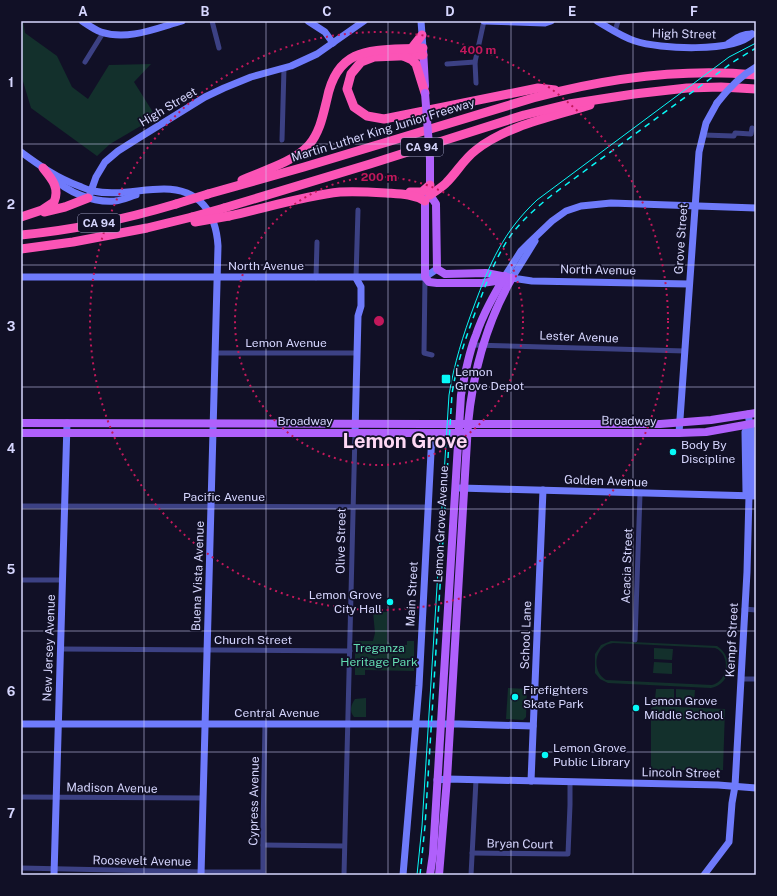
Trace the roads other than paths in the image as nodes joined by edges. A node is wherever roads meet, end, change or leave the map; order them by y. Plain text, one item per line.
1 (82, 21) edge
2 (182, 21) edge
3 (212, 21) edge
4 (308, 21) edge
5 (364, 21) edge
6 (421, 21) edge
7 (484, 21) edge
8 (552, 21) edge
9 (597, 21) edge
10 (618, 21) edge
11 (615, 31) junction
12 (103, 33) junction
13 (754, 33) edge
14 (422, 35) junction
15 (333, 43) junction
16 (219, 48) dead end
17 (411, 49) junction
18 (423, 51) junction
19 (402, 56) junction
20 (85, 62) dead end
21 (476, 62) junction
22 (447, 64) dead end
23 (756, 67) edge
24 (284, 68) junction
25 (756, 75) edge
26 (476, 84) dead end
27 (756, 89) edge
28 (564, 90) junction
29 (425, 92) junction
30 (622, 96) junction
31 (752, 128) dead end
32 (703, 134) junction
33 (282, 140) dead end
34 (21, 152) edge
35 (43, 168) junction
36 (430, 185) junction
37 (90, 194) junction
38 (208, 194) junction
39 (403, 194) junction
40 (427, 198) junction
41 (694, 206) junction
42 (756, 208) edge
43 (358, 210) dead end
44 (24, 216) edge
45 (193, 219) junction
46 (424, 225) junction
47 (436, 232) junction
48 (21, 235) edge
49 (317, 242) dead end
50 (21, 249) edge
51 (437, 269) junction
52 (21, 277) edge
53 (217, 277) junction
54 (424, 277) junction
55 (316, 278) junction
56 (356, 278) junction
57 (507, 280) junction
58 (482, 283) junction
59 (689, 284) junction
60 (486, 310) junction
61 (472, 344) junction
62 (482, 344) junction
63 (685, 351) junction
64 (215, 353) junction
65 (357, 354) junction
66 (432, 355) dead end
67 (752, 413) edge
68 (21, 422) edge
69 (67, 423) junction
70 (213, 423) junction
71 (680, 423) junction
72 (356, 424) junction
73 (459, 424) junction
74 (468, 424) junction
75 (753, 424) edge
76 (21, 433) edge
77 (67, 433) junction
78 (213, 433) junction
79 (355, 433) junction
80 (459, 433) junction
81 (468, 433) junction
82 (432, 434) junction
83 (679, 434) junction
84 (455, 488) junction
85 (464, 488) junction
86 (543, 490) junction
87 (640, 494) junction
88 (752, 496) edge
89 (65, 505) junction
90 (21, 506) edge
91 (211, 507) junction
92 (353, 507) junction
93 (428, 507) junction
94 (21, 580) edge
95 (63, 580) junction
96 (744, 609) junction
97 (756, 610) edge
98 (635, 640) dead end
99 (60, 649) junction
100 (207, 650) junction
101 (350, 651) junction
102 (741, 678) junction
103 (756, 679) edge
104 (21, 724) edge
105 (58, 724) junction
106 (204, 724) junction
107 (265, 724) junction
108 (347, 724) junction
109 (441, 724) junction
110 (451, 724) junction
111 (415, 725) junction
112 (534, 726) junction
113 (447, 779) junction
114 (437, 780) junction
115 (476, 780) junction
116 (531, 781) junction
117 (570, 782) junction
118 (735, 786) junction
119 (756, 788) edge
120 (21, 797) edge
121 (56, 797) junction
122 (203, 798) junction
123 (263, 845) junction
124 (344, 846) junction
125 (472, 853) junction
126 (21, 868) edge
127 (54, 872) edge
128 (266, 873) edge
129 (201, 874) edge
130 (344, 875) edge
131 (403, 875) edge
132 (430, 875) edge
133 (439, 875) edge
134 (470, 875) edge
135 (704, 875) edge

1 - 12 street
2 - 12 street
3 - 16 street
4 - 15 street
5 - 15 street, High Street
6 - 14 street
7 - 8 street
7 - 21 street
9 - 11 street, High Street
10 - 11 street
11 - 13 street, High Street
12 - 20 street
14 - 17 highway
14 - 18 street
15 - 24 street, High Street
17 - 18 highway
17 - 38 highway
18 - 19 highway
18 - 29 main road
19 - 28 highway
19 - 29 highway
21 - 22 street
21 - 26 street
23 - 32 street, Grove Street, bridge
24 - 33 street
24 - 37 street, High Street
25 - 28 highway, Martin Luther King Junior Freeway / CA 94
27 - 30 highway, CA 94
28 - 38 highway, Martin Luther King Junior Freeway / CA 94
29 - 36 main road, bridge
30 - 40 highway
30 - 45 highway, CA 94, bridge
31 - 32 street
32 - 41 street, Grove Street
34 - 35 street, Buena Vista Avenue
35 - 37 street, Buena Vista Avenue
35 - 44 highway
36 - 39 highway
36 - 40 main road
37 - 44 highway
37 - 53 street, Buena Vista Avenue
38 - 48 highway, Martin Luther King Junior Freeway / CA 94, bridge
39 - 40 highway
39 - 45 highway, bridge
40 - 46 main road
40 - 47 main road
41 - 42 street, Lemon Grove Avenue
41 - 57 street, Lemon Grove Avenue
41 - 59 street, Grove Street
43 - 56 street, Olive Street
45 - 50 highway, CA 94
46 - 47 main road
46 - 54 main road
47 - 51 main road
49 - 55 street
51 - 54 street
51 - 57 main road, North Avenue
52 - 53 street, North Avenue
53 - 55 street, North Avenue
53 - 64 street, Buena Vista Avenue
54 - 56 street, North Avenue
54 - 58 main road, North Avenue
54 - 66 street
55 - 56 street, North Avenue
56 - 65 street, Olive Street
57 - 58 main road, North Avenue
57 - 59 street, North Avenue
57 - 60 main road, Lemon Grove Avenue
57 - 62 main road, Lemon Grove Avenue
58 - 60 main road
59 - 63 street, Grove Street
60 - 61 main road, Lemon Grove Avenue
61 - 62 street, Lester Avenue
61 - 73 main road, Lemon Grove Avenue
62 - 63 street, Lester Avenue
62 - 74 main road, Lemon Grove Avenue
63 - 71 street, Grove Street
64 - 65 street, Lemon Avenue
64 - 70 street, Buena Vista Avenue
65 - 72 street, Olive Street
67 - 71 main road, Broadway
67 - 75 street, Kempf Street
68 - 69 main road, Broadway
69 - 70 main road, Broadway
69 - 77 street, New Jersey Avenue
70 - 72 main road, Broadway
70 - 78 street, Buena Vista Avenue
71 - 74 main road, Broadway
71 - 83 street, Grove Street
72 - 73 main road, Broadway
72 - 79 street, Olive Street
73 - 74 main road, Broadway
73 - 80 main road, Lemon Grove Avenue
74 - 81 main road, Lemon Grove Avenue
75 - 83 main road, Broadway
75 - 88 street, Kempf Street
76 - 77 main road, Broadway
77 - 78 main road, Broadway
77 - 89 street, New Jersey Avenue
78 - 79 main road, Broadway
78 - 91 street, Buena Vista Avenue
79 - 82 main road, Broadway
79 - 92 street, Olive Street
80 - 81 main road, Broadway
80 - 82 main road, Broadway
80 - 84 main road, Lemon Grove Avenue
81 - 83 main road, Broadway
81 - 85 main road, Lemon Grove Avenue
82 - 93 street, Main Street
84 - 85 street, Golden Avenue
84 - 109 main road, Lemon Grove Avenue
85 - 86 street, Golden Avenue
85 - 110 main road, Lemon Grove Avenue
86 - 87 street, Golden Avenue
86 - 112 street, School Lane
87 - 88 street, Golden Avenue
87 - 98 street, Acacia Street
88 - 96 street, Kempf Street
89 - 90 street, Pacific Avenue
89 - 91 street, Pacific Avenue
89 - 95 street, New Jersey Avenue
91 - 92 street, Pacific Avenue
91 - 100 street, Buena Vista Avenue
92 - 93 street, Pacific Avenue
92 - 101 street, Olive Street
93 - 111 street, Main Street
94 - 95 street
95 - 99 street, New Jersey Avenue
96 - 97 street
96 - 102 street, Kempf Street
99 - 100 street, Church Street
99 - 105 street, New Jersey Avenue
100 - 101 street, Church Street
100 - 106 street, Buena Vista Avenue
101 - 108 street, Olive Street
102 - 103 street
102 - 118 street, Kempf Street
104 - 105 street, Central Avenue
105 - 106 street, Central Avenue
105 - 121 street, New Jersey Avenue
106 - 107 street, Central Avenue
106 - 122 street, Buena Vista Avenue
107 - 108 street, Central Avenue
107 - 123 street, Cypress Avenue
108 - 111 street, Central Avenue
108 - 124 street, Olive Street
109 - 110 street, Central Avenue
109 - 111 street, Central Avenue
109 - 114 main road, Lemon Grove Avenue
110 - 112 street, Central Avenue
110 - 113 main road, Lemon Grove Avenue
111 - 131 street, Main Street
112 - 116 street, School Lane
113 - 114 street, Lincoln Street
113 - 115 street, Lincoln Street
113 - 133 main road, Lemon Grove Avenue
114 - 132 main road, Lemon Grove Avenue
115 - 116 street, Lincoln Street
115 - 125 street
116 - 117 street, Lincoln Street
117 - 118 street, Lincoln Street
117 - 125 street, Bryan Court
118 - 119 street, Lincoln Street
118 - 135 street, Kempf Street
120 - 121 street, Madison Avenue
121 - 122 street, Madison Avenue
121 - 127 street, New Jersey Avenue
122 - 129 street, Buena Vista Avenue
123 - 124 street
123 - 128 street, Cypress Avenue
124 - 130 street, Olive Street
125 - 134 street
126 - 127 street, Roosevelt Avenue
127 - 129 street, Roosevelt Avenue
128 - 129 street, Roosevelt Avenue

